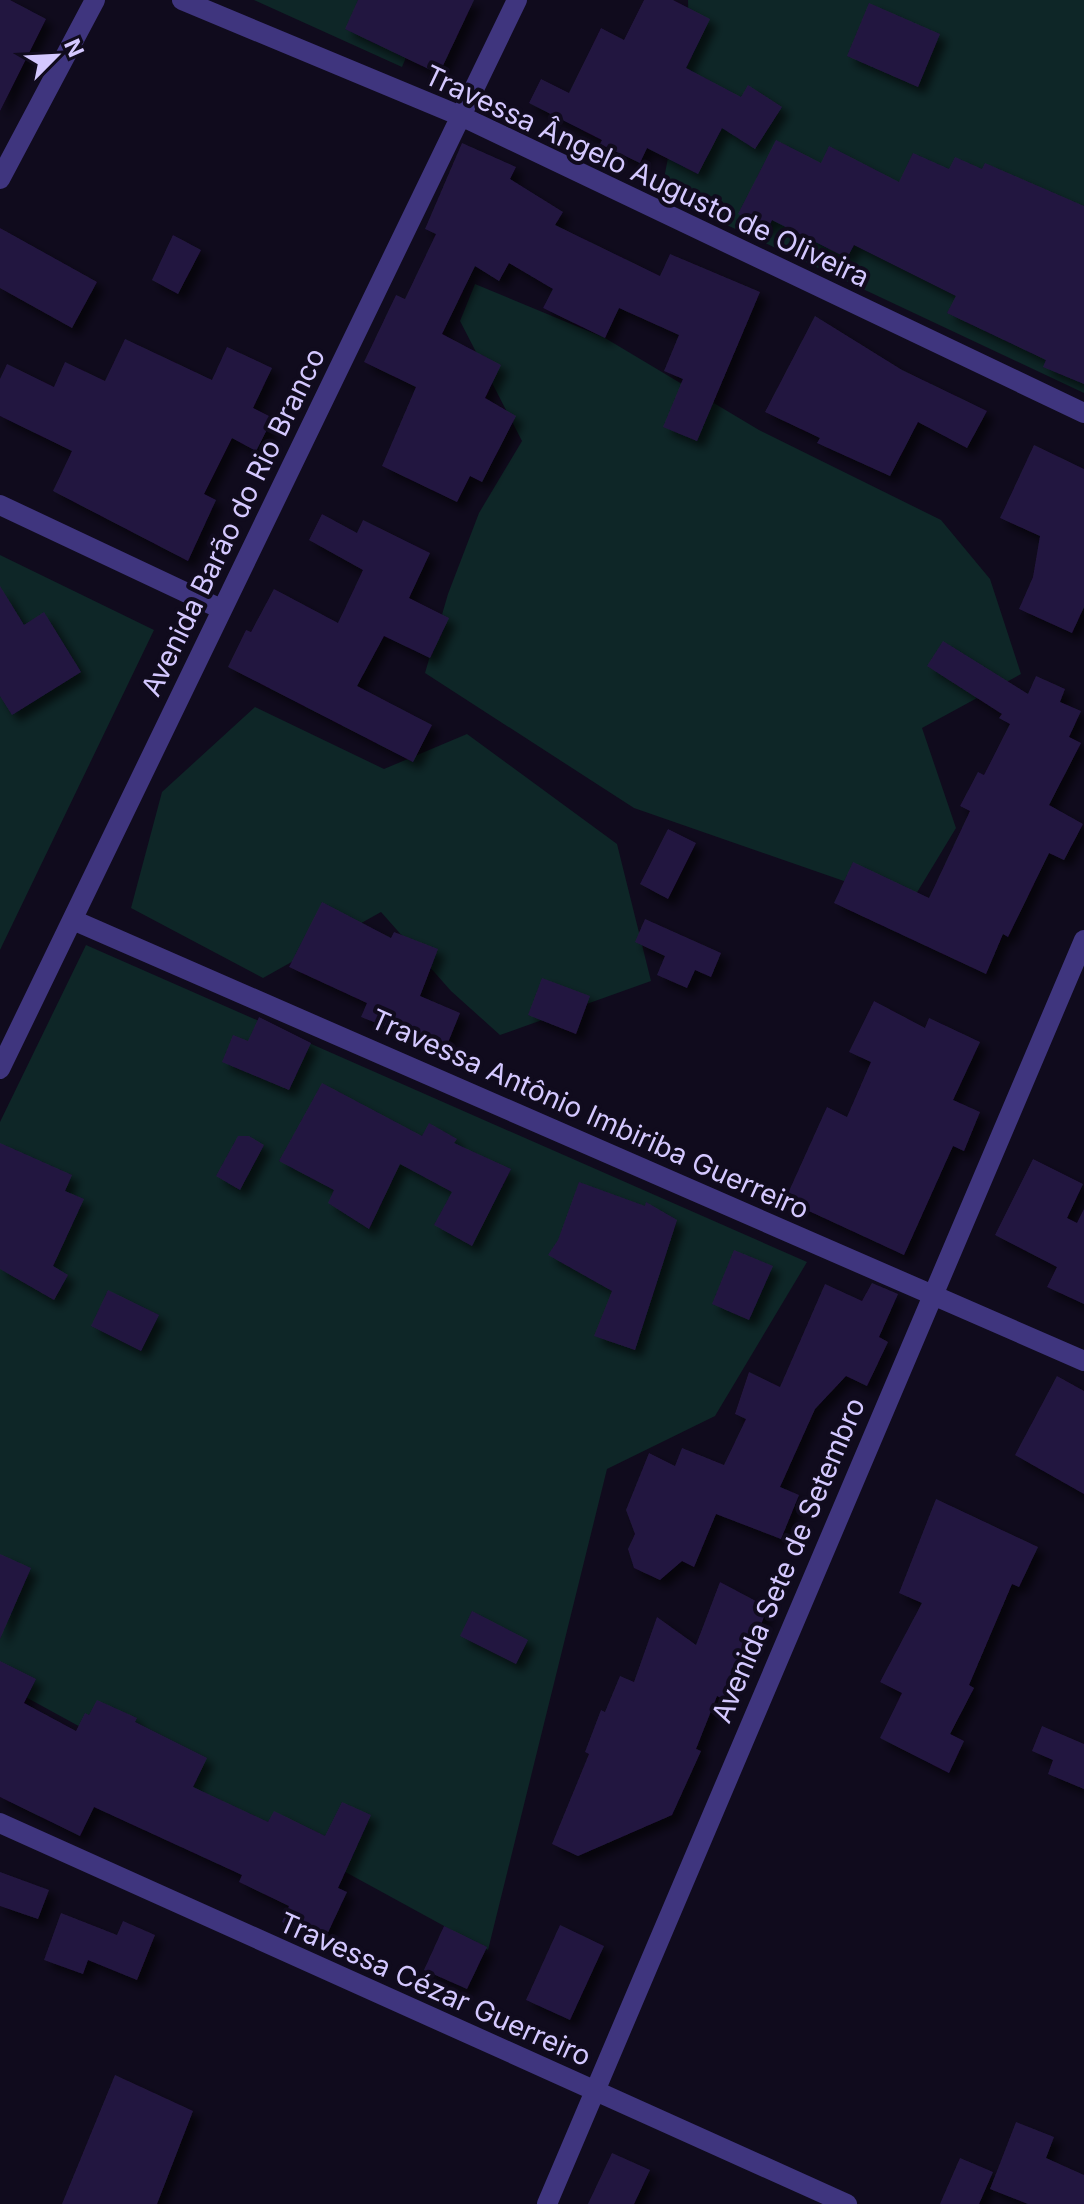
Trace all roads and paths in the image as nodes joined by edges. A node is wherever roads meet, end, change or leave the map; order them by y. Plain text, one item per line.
1 (95, 0) edge
2 (182, 0) edge
3 (517, 0) edge
4 (463, 117) junction
5 (0, 179) edge
6 (1084, 413) edge
7 (0, 505) edge
8 (221, 609) junction
9 (73, 920) junction
10 (1084, 940) edge
11 (0, 1069) edge
12 (931, 1293) junction
13 (1084, 1361) edge
14 (0, 1823) edge
15 (595, 2093) junction
16 (547, 2204) edge
17 (847, 2204) edge

1 - 5 street
2 - 4 street, Travessa Ângelo Augusto de Oliveira
3 - 4 street, Avenida Barão do Rio Branco
4 - 6 street, Travessa Ângelo Augusto de Oliveira
4 - 8 street, Avenida Barão do Rio Branco
7 - 8 street
8 - 9 street, Avenida Barão do Rio Branco
9 - 11 street, Avenida Barão do Rio Branco
9 - 12 street, Travessa Antônio Imbiriba Guerreiro
10 - 12 street, Avenida Sete de Setembro
12 - 13 street, Travessa Antônio Imbiriba Guerreiro
12 - 15 street, Avenida Sete de Setembro
14 - 15 street, Travessa Cézar Guerreiro
15 - 16 street, Avenida Sete de Setembro
15 - 17 street, Travessa Cézar Guerreiro

